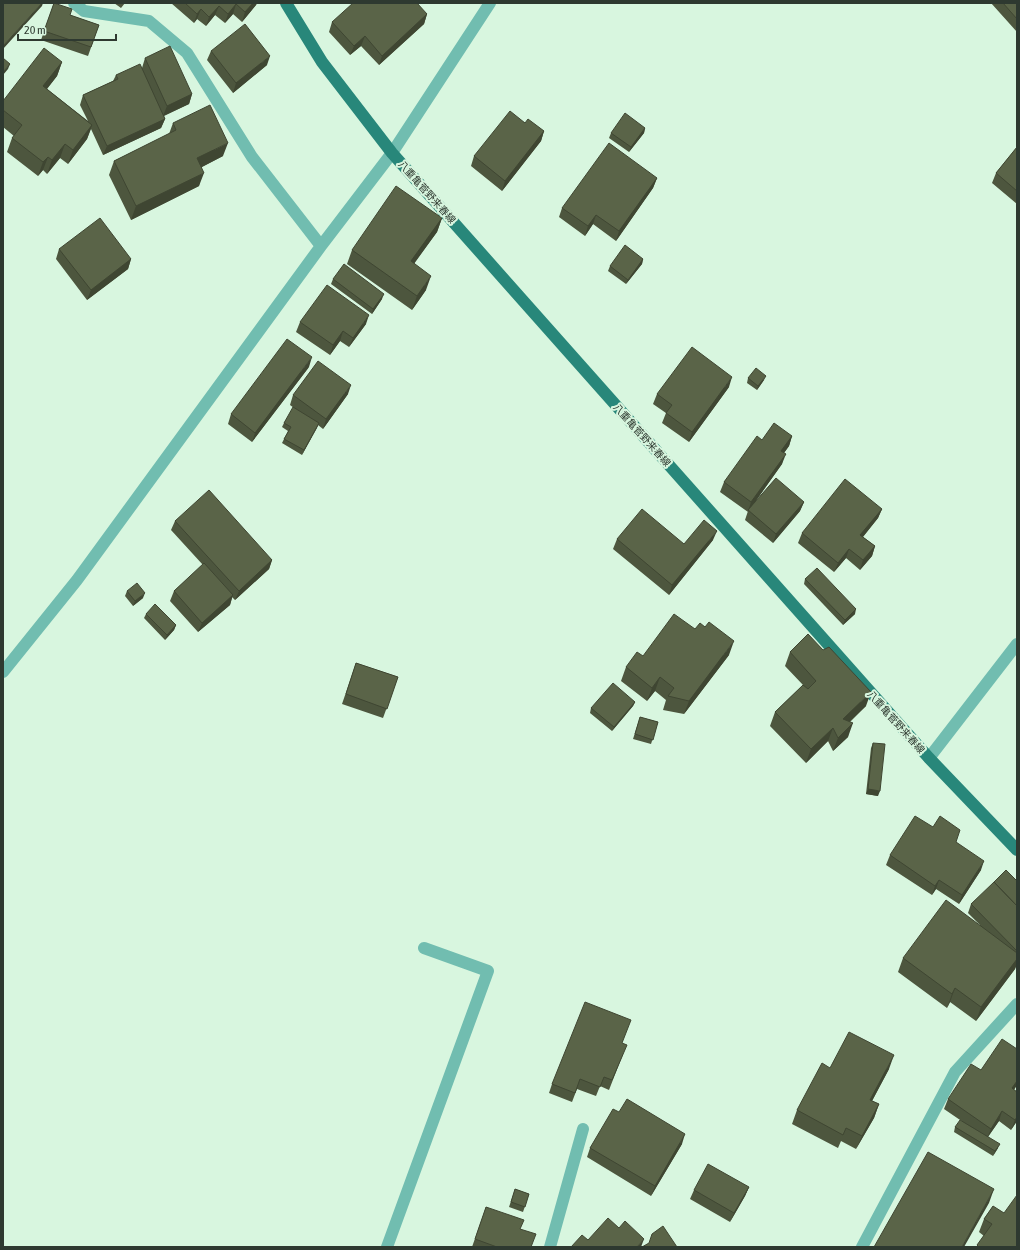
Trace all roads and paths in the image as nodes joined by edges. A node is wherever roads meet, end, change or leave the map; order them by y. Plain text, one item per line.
1 (74, 3) edge
2 (286, 3) edge
3 (490, 3) edge
4 (392, 153) junction
5 (320, 246) junction
6 (1017, 644) edge
7 (3, 672) edge
8 (929, 758) junction
9 (1017, 850) edge
10 (424, 948) dead end
11 (1017, 1004) edge
12 (583, 1129) dead end
13 (387, 1247) edge
14 (550, 1247) edge
15 (862, 1247) edge

1 - 5 street
2 - 4 main road, 八重亀菅野来春線
3 - 4 street
4 - 5 street
4 - 8 main road, 八重亀菅野来春線
5 - 7 street
6 - 8 street
8 - 9 main road, 八重亀菅野来春線
10 - 13 street
11 - 15 street
12 - 14 street

